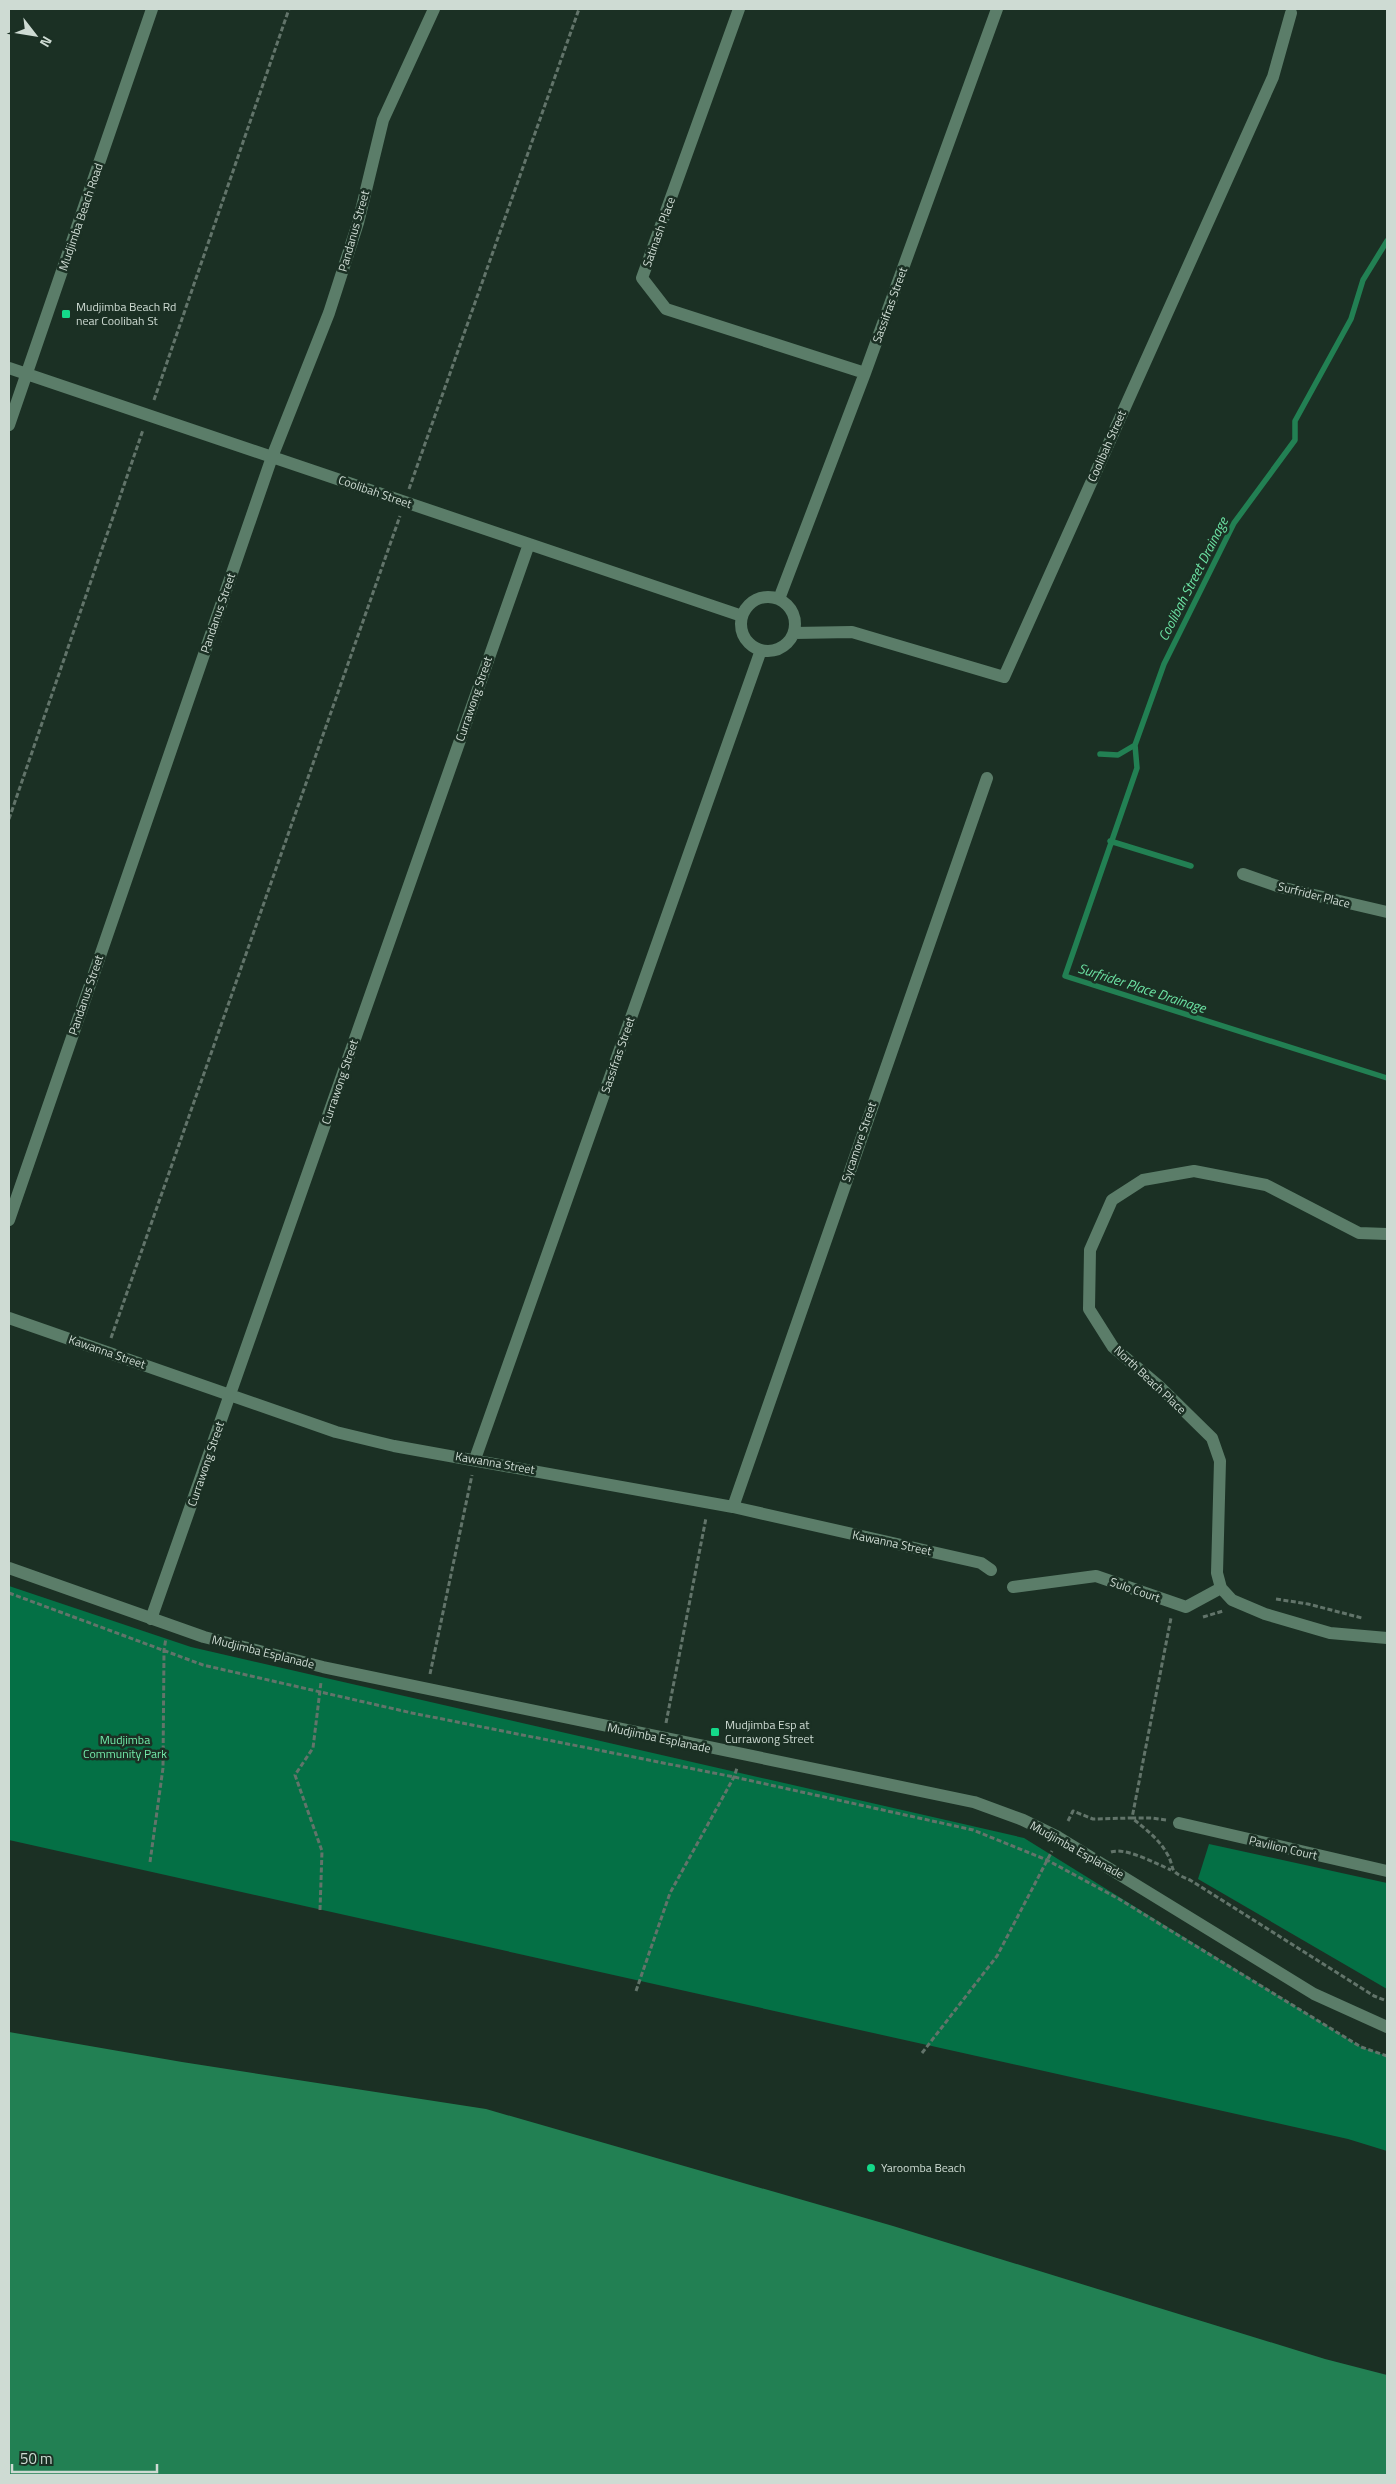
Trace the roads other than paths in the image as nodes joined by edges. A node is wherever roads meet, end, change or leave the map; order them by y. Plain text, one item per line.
1 (152, 9) edge
2 (434, 9) edge
3 (739, 9) edge
4 (997, 9) edge
5 (1291, 13) dead end
6 (9, 368) edge
7 (865, 373) junction
8 (27, 374) junction
9 (9, 425) edge
10 (272, 457) junction
11 (529, 544) junction
12 (779, 599) junction
13 (742, 616) junction
14 (794, 633) junction
15 (760, 650) junction
16 (987, 778) dead end
17 (1243, 874) dead end
18 (1387, 912) edge
19 (9, 1220) edge
20 (1387, 1234) edge
21 (9, 1318) edge
22 (230, 1395) junction
23 (475, 1459) junction
24 (733, 1507) junction
25 (9, 1568) edge
26 (992, 1570) dead end
27 (1013, 1587) dead end
28 (1221, 1588) junction
29 (151, 1619) junction
30 (1387, 1638) edge
31 (1179, 1823) road end
32 (1387, 1871) edge
33 (1387, 2028) edge

1 - 8 street, Mudjimba Beach Road
2 - 10 street, Pandanus Street
3 - 7 street, Satinash Place
4 - 7 street, Sassifras Street
5 - 14 street, Coolibah Street
6 - 8 street, Coolibah Street
7 - 12 street, Sassifras Street
8 - 9 street, Mudjimba Beach Road
8 - 10 street, Coolibah Street
10 - 11 street, Coolibah Street
10 - 19 street, Pandanus Street
11 - 13 street, Coolibah Street
11 - 22 street, Currawong Street
12 - 13 street
12 - 14 street
13 - 15 street
14 - 15 street
15 - 23 street, Sassifras Street
16 - 24 street, Sycamore Street
17 - 18 street, Surfrider Place
20 - 28 street, North Beach Place
21 - 22 street, Kawanna Street
22 - 23 street, Kawanna Street
22 - 29 street, Currawong Street
23 - 24 street, Kawanna Street
24 - 26 street, Kawanna Street
25 - 29 street, Mudjimba Esplanade
27 - 28 street, Sulo Court
28 - 30 street
29 - 33 street, Mudjimba Esplanade
31 - 32 street, Pavilion Court

